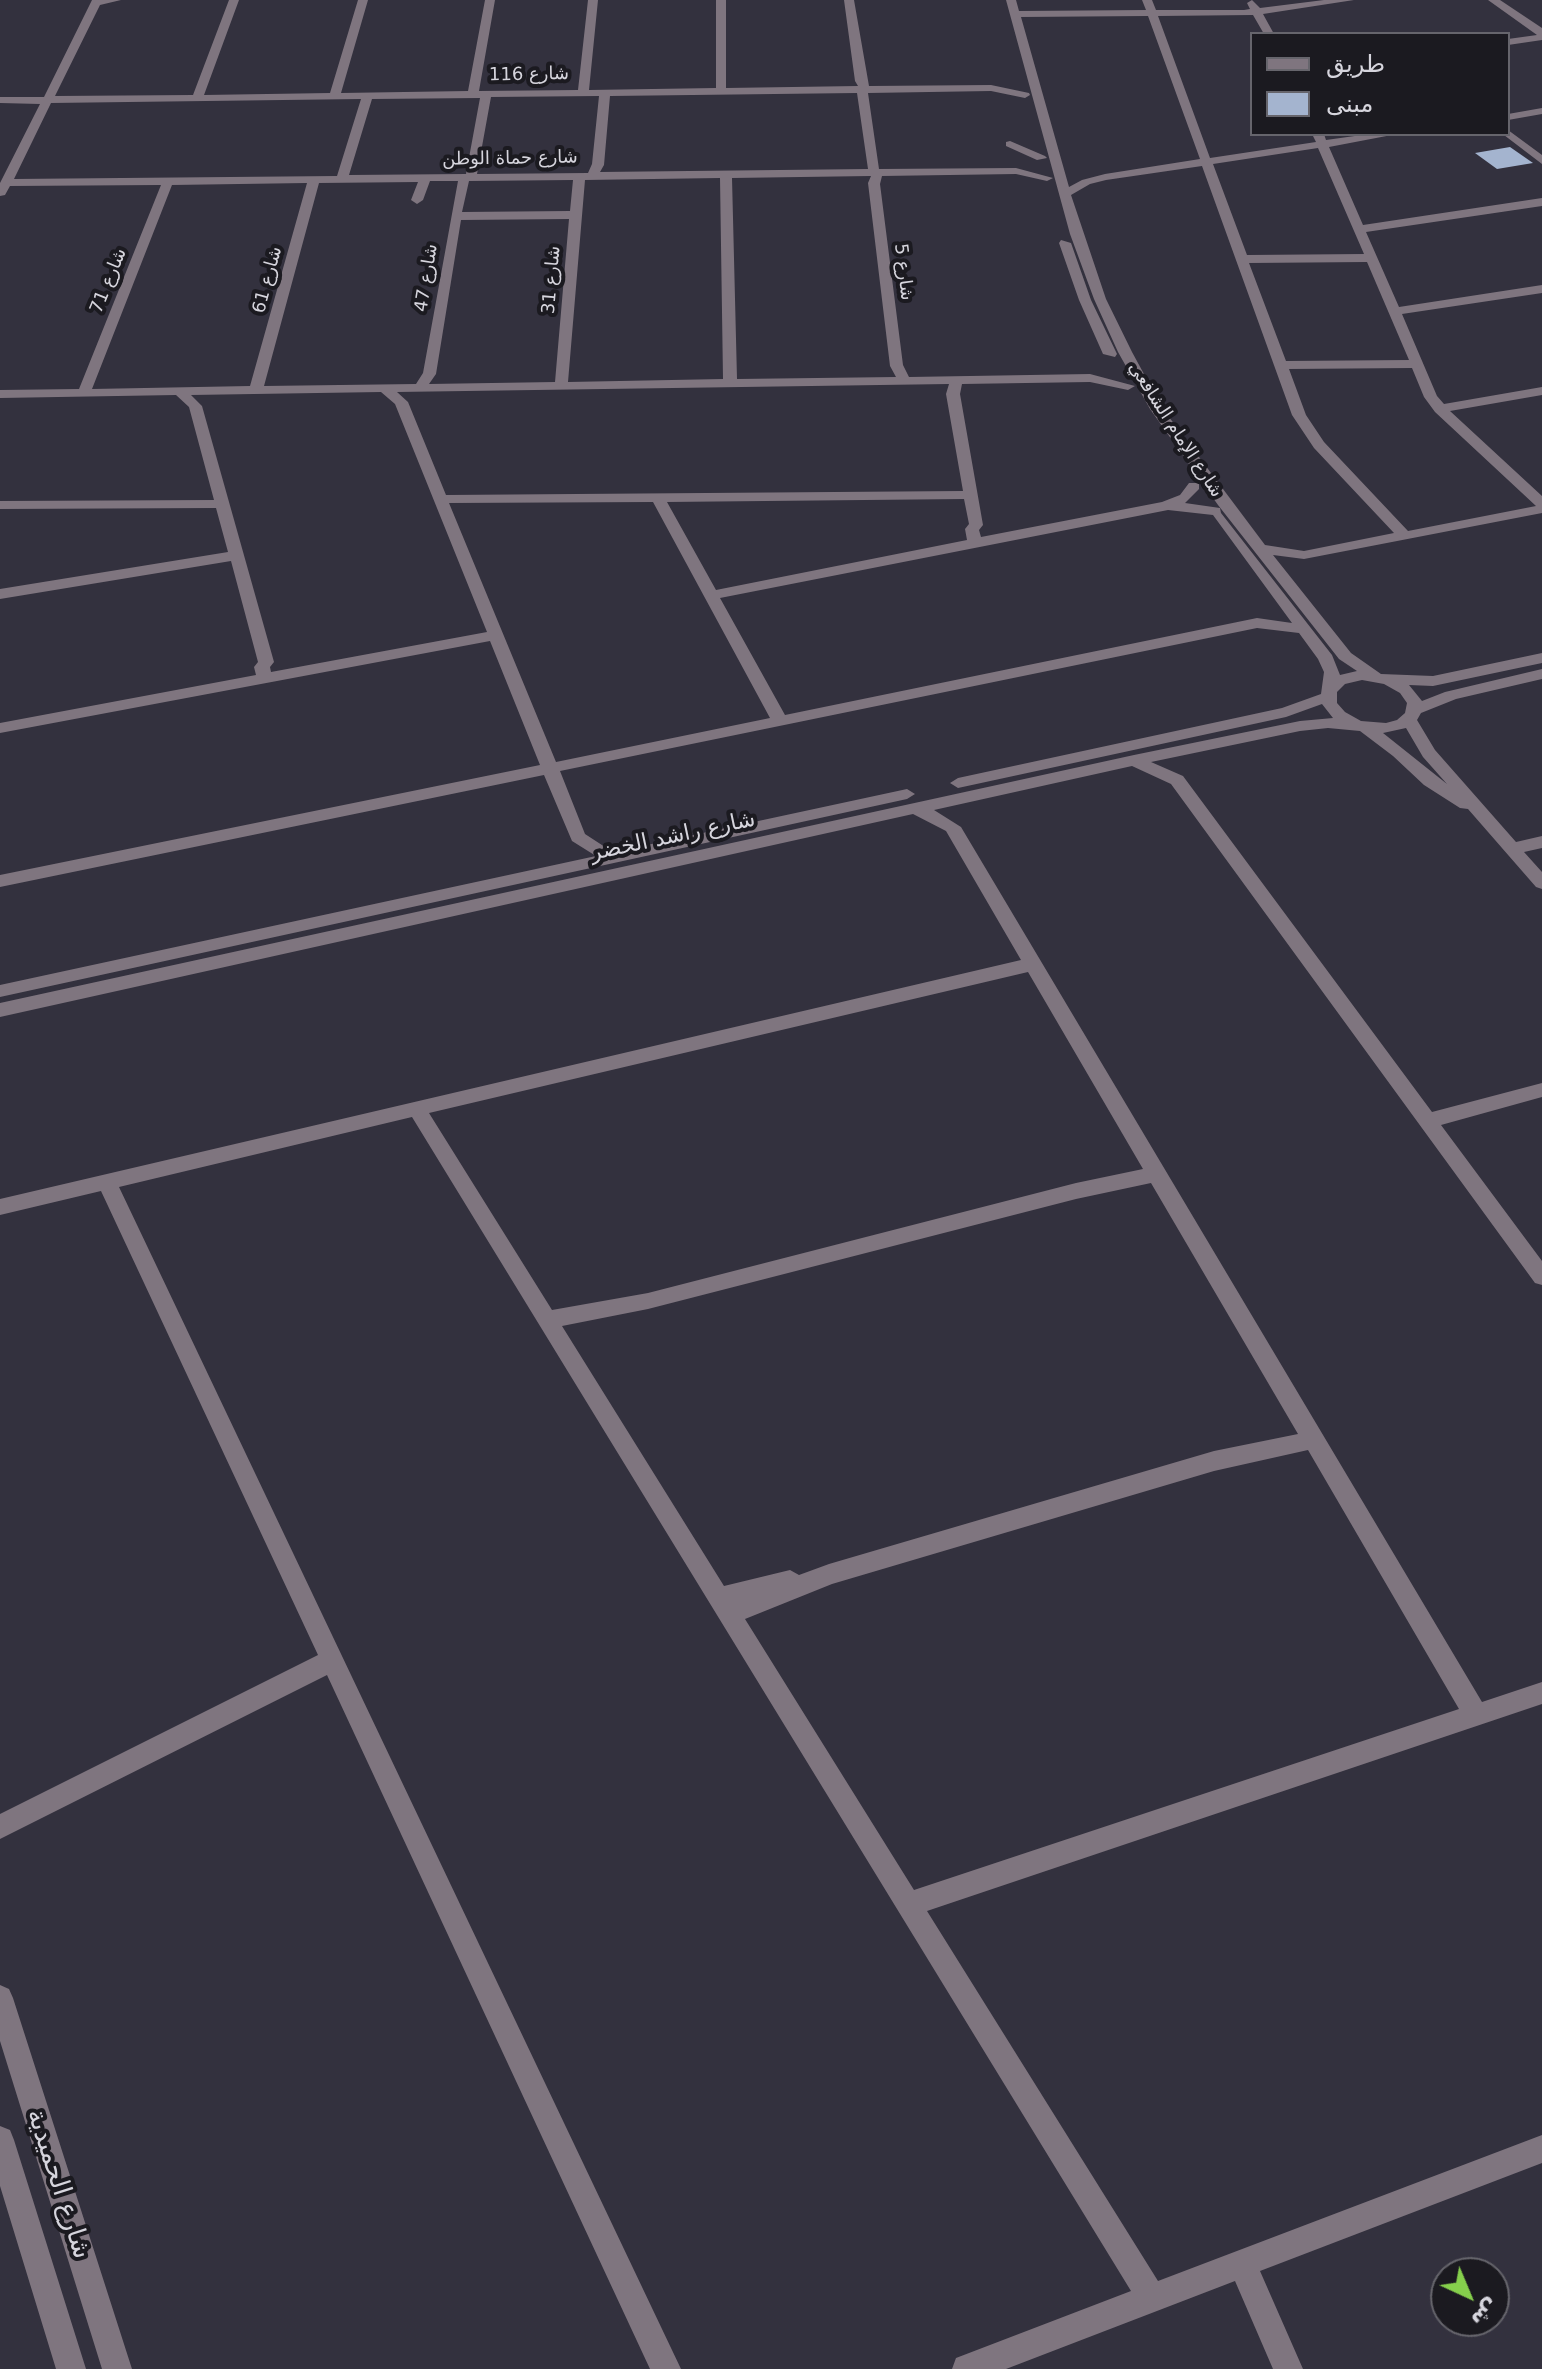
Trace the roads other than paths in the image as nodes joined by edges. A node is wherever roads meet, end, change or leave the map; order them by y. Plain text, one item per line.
1 (116, 0) edge
2 (234, 0) edge
3 (363, 0) edge
4 (490, 0) edge
5 (593, 0) edge
6 (721, 0) edge
7 (849, 0) edge
8 (999, 0) edge
9 (1250, 0) edge
10 (1342, 0) edge
11 (1493, 0) edge
12 (97, 1) edge
13 (1013, 7) edge
14 (1149, 7) edge
15 (1258, 12) junction
16 (1268, 32) edge
17 (1542, 35) edge
18 (1510, 42) edge
19 (1021, 80) junction
20 (861, 87) junction
21 (724, 88) junction
22 (991, 88) junction
23 (479, 92) junction
24 (338, 93) junction
25 (594, 93) junction
26 (1025, 95) junction
27 (198, 97) junction
28 (47, 99) junction
29 (365, 99) junction
30 (0, 100) edge
31 (1542, 111) edge
32 (1510, 117) edge
33 (1363, 136) edge
34 (1509, 136) edge
35 (1321, 139) edge
36 (1010, 144) dead end
37 (1542, 161) edge
38 (1047, 162) junction
39 (1207, 162) junction
40 (1016, 171) junction
41 (598, 173) junction
42 (726, 175) junction
43 (873, 175) junction
44 (346, 176) junction
45 (579, 177) junction
46 (1105, 177) junction
47 (425, 178) junction
48 (1047, 178) junction
49 (314, 180) junction
50 (463, 180) junction
51 (168, 181) junction
52 (3, 189) edge
53 (1065, 194) junction
54 (417, 200) dead end
55 (1542, 202) edge
56 (576, 215) junction
57 (455, 216) junction
58 (1361, 229) junction
59 (1373, 258) junction
60 (1243, 259) junction
61 (1542, 289) edge
62 (1396, 314) junction
63 (1417, 364) junction
64 (1116, 365) junction
65 (1282, 365) junction
66 (1090, 378) junction
67 (898, 381) junction
68 (427, 383) junction
69 (730, 383) junction
70 (951, 385) junction
71 (561, 386) junction
72 (1128, 386) junction
73 (256, 390) junction
74 (1542, 391) edge
75 (84, 393) junction
76 (0, 394) edge
77 (403, 395) junction
78 (198, 399) junction
79 (1440, 409) junction
80 (1194, 486) junction
81 (970, 492) junction
82 (658, 498) junction
83 (221, 501) junction
84 (441, 502) junction
85 (0, 505) edge
86 (1166, 506) junction
87 (1542, 506) edge
88 (1215, 511) junction
89 (1405, 536) junction
90 (981, 541) junction
91 (1262, 549) junction
92 (234, 553) junction
93 (1304, 555) junction
94 (1282, 574) junction
95 (710, 592) junction
96 (0, 594) edge
97 (1281, 602) junction
98 (1257, 623) junction
99 (1302, 629) junction
100 (495, 635) junction
101 (1542, 658) edge
102 (269, 672) junction
103 (1542, 674) edge
104 (1382, 678) junction
105 (1330, 691) junction
106 (1412, 715) junction
107 (779, 719) junction
108 (1362, 727) junction
109 (0, 728) edge
110 (1187, 750) junction
111 (1134, 760) junction
112 (549, 767) junction
113 (1177, 780) junction
114 (965, 796) junction
115 (909, 808) junction
116 (1488, 821) junction
117 (952, 827) junction
118 (578, 837) junction
119 (1542, 842) edge
120 (1512, 849) junction
121 (617, 856) junction
122 (563, 868) junction
123 (0, 881) edge
124 (1542, 883) edge
125 (1033, 964) junction
126 (0, 991) edge
127 (0, 1010) edge
128 (1542, 1090) edge
129 (417, 1110) junction
130 (1427, 1121) junction
131 (1154, 1169) junction
132 (107, 1182) junction
133 (0, 1207) edge
134 (1542, 1277) edge
135 (551, 1327) junction
136 (1310, 1433) junction
137 (723, 1606) junction
138 (332, 1660) junction
139 (1542, 1693) edge
140 (1476, 1715) junction
141 (1, 1824) edge
142 (907, 1905) junction
143 (0, 1998) edge
144 (0, 2140) edge
145 (1542, 2149) edge
146 (1242, 2263) junction
147 (1152, 2298) junction
148 (71, 2369) edge
149 (117, 2369) edge
150 (666, 2369) edge
151 (967, 2369) edge
152 (1288, 2369) edge

1 - 12 street
2 - 27 street
3 - 24 street
4 - 23 street, شارع 47
5 - 25 street
6 - 21 street
7 - 20 street, شارع 5
8 - 19 street, شارع الإمام الشافعي
9 - 15 street
10 - 15 street
11 - 17 street
12 - 28 street
13 - 14 street
13 - 38 street, شارع الإمام الشافعي
14 - 15 street
14 - 39 street
15 - 16 street
17 - 18 street
19 - 22 street, شارع 116
19 - 26 street, شارع الإمام الشافعي
20 - 21 street, شارع 116
20 - 22 street, شارع 116
20 - 43 street, شارع 5
21 - 25 street, شارع 116
22 - 26 street, شارع 116
23 - 25 street, شارع 116
23 - 29 street, شارع 116
23 - 50 street, شارع 47
24 - 27 street, شارع 116
24 - 29 street, شارع 116
25 - 41 street
26 - 38 street, شارع الإمام الشافعي
27 - 28 street, شارع 116
28 - 30 street, شارع 116
28 - 52 street
29 - 44 street
31 - 32 street
33 - 35 street
34 - 37 street
35 - 39 street
35 - 58 street
36 - 38 street
38 - 40 street, شارع حماة الوطن
38 - 46 street
38 - 48 street, شارع الإمام الشافعي
38 - 53 street, شارع الإمام الشافعي
39 - 46 street
39 - 60 street
40 - 43 street, شارع حماة الوطن
40 - 48 street, شارع حماة الوطن
41 - 42 street, شارع حماة الوطن
41 - 45 street, شارع حماة الوطن
42 - 43 street, شارع حماة الوطن
42 - 69 street
43 - 67 street, شارع 5
44 - 47 street, شارع حماة الوطن
44 - 49 street, شارع حماة الوطن
45 - 50 street, شارع حماة الوطن
45 - 56 street, شارع 31
46 - 53 street
47 - 50 street, شارع حماة الوطن
47 - 54 street
48 - 64 street, شارع الإمام الشافعي
49 - 51 street, شارع حماة الوطن
49 - 73 street, شارع 61
50 - 57 street, شارع 47
51 - 52 street, شارع حماة الوطن
51 - 75 street, شارع 71
53 - 91 street, شارع الإمام الشافعي
55 - 58 street
56 - 57 street
56 - 71 street, شارع 31
57 - 68 street, شارع 47
58 - 59 street
59 - 60 street
59 - 62 street
60 - 65 street
61 - 62 street
62 - 63 street
63 - 65 street
63 - 79 street
64 - 66 street
64 - 72 street, شارع الإمام الشافعي
65 - 89 street
66 - 70 street
66 - 72 street
67 - 69 street
67 - 70 street
68 - 71 street
68 - 77 street
69 - 71 street
70 - 81 street
72 - 80 street, شارع الإمام الشافعي
73 - 77 street
73 - 78 street
74 - 79 street
75 - 76 street
75 - 78 street
77 - 84 street
78 - 83 street
79 - 87 street
80 - 86 street
80 - 88 street, شارع الإمام الشافعي
81 - 82 street
81 - 90 street
82 - 84 street
82 - 95 street
83 - 85 street
83 - 92 street
84 - 100 street
86 - 88 street
86 - 90 street
87 - 89 street
88 - 97 street, شارع الإمام الشافعي
89 - 93 street
90 - 95 street
91 - 93 street
91 - 94 street, شارع الإمام الشافعي
92 - 96 street
92 - 102 street
93 - 94 street
94 - 104 street, شارع الإمام الشافعي
95 - 107 street
97 - 98 street
97 - 99 street, شارع الإمام الشافعي
98 - 99 street
98 - 107 street
99 - 105 street, شارع الإمام الشافعي
100 - 102 street
100 - 112 street
101 - 104 street
102 - 109 street
103 - 106 street
104 - 105 street, شارع راشد الخضر
104 - 106 street, شارع الإمام الشافعي
105 - 108 street
105 - 121 street, شارع راشد الخضر
106 - 108 street, شارع راشد الخضر
106 - 116 street
107 - 112 street
108 - 110 street, شارع راشد الخضر
108 - 116 street
110 - 111 street, شارع راشد الخضر
110 - 113 street
111 - 113 street
111 - 114 street, شارع راشد الخضر
112 - 118 street
112 - 123 street
113 - 130 street
114 - 115 street, شارع راشد الخضر
114 - 117 street
115 - 117 street
115 - 127 street, شارع راشد الخضر
116 - 120 street
117 - 125 street
118 - 121 street
118 - 122 street
119 - 120 street
120 - 124 street
121 - 122 street, شارع راشد الخضر
122 - 126 street, شارع راشد الخضر
125 - 129 street
125 - 131 street
128 - 130 street
129 - 132 street
129 - 135 street
130 - 134 street
131 - 135 street
131 - 136 street
132 - 133 street
132 - 138 street
135 - 137 street
136 - 137 street
136 - 140 street
137 - 142 street
138 - 141 street
138 - 150 street
139 - 140 street
140 - 142 street
142 - 147 street
143 - 149 street, شارع الحميدية
144 - 148 street, شارع الحميدية
145 - 146 street
146 - 147 street
146 - 152 street
147 - 151 street

